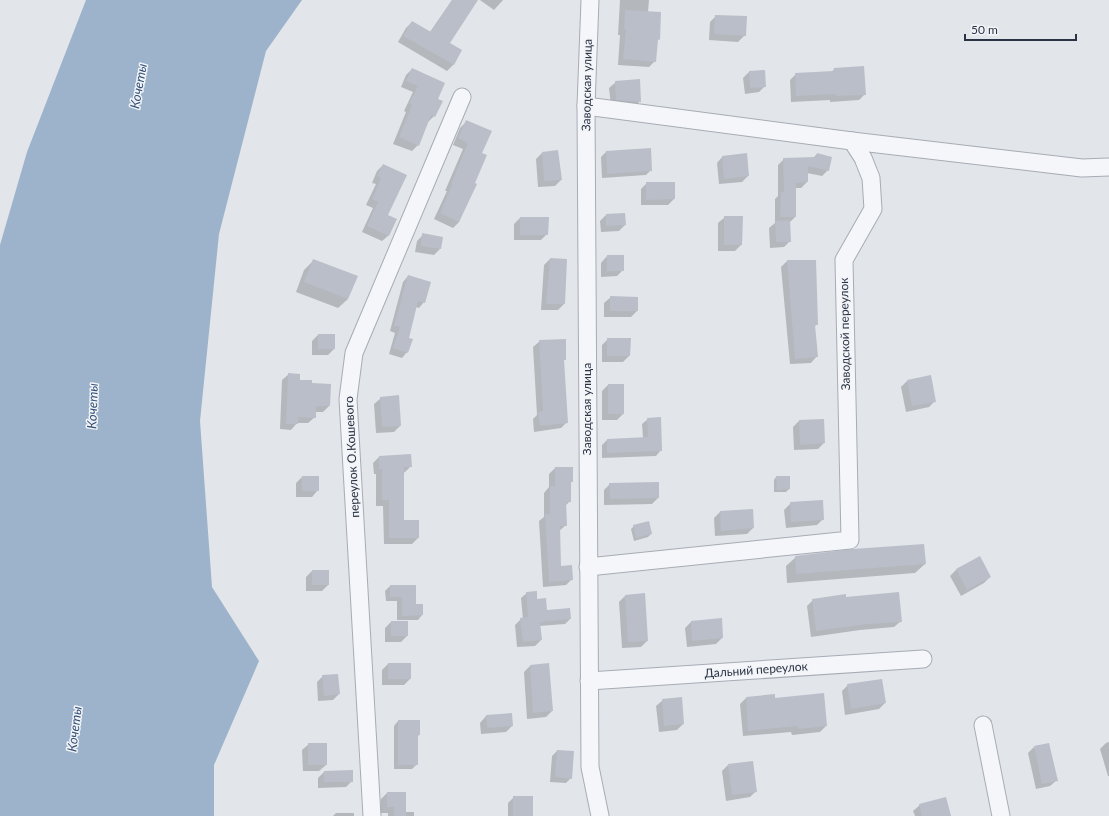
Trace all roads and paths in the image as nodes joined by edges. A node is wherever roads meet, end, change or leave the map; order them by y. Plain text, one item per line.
1 (590, 0) edge
2 (462, 96) dead end
3 (586, 106) junction
4 (852, 141) junction
5 (1109, 167) edge
6 (588, 567) junction
7 (923, 659) dead end
8 (589, 682) junction
9 (983, 724) dead end
10 (372, 816) edge
11 (600, 816) edge
12 (1001, 816) edge

1 - 3 street, Заводская улица
2 - 10 street, переулок О.Кошевого
3 - 4 street
3 - 6 street, Заводская улица
4 - 5 street
4 - 6 street, Заводской переулок
6 - 8 street, Заводская улица
7 - 8 street, Дальний переулок
8 - 11 street, Заводская улица
9 - 12 street

